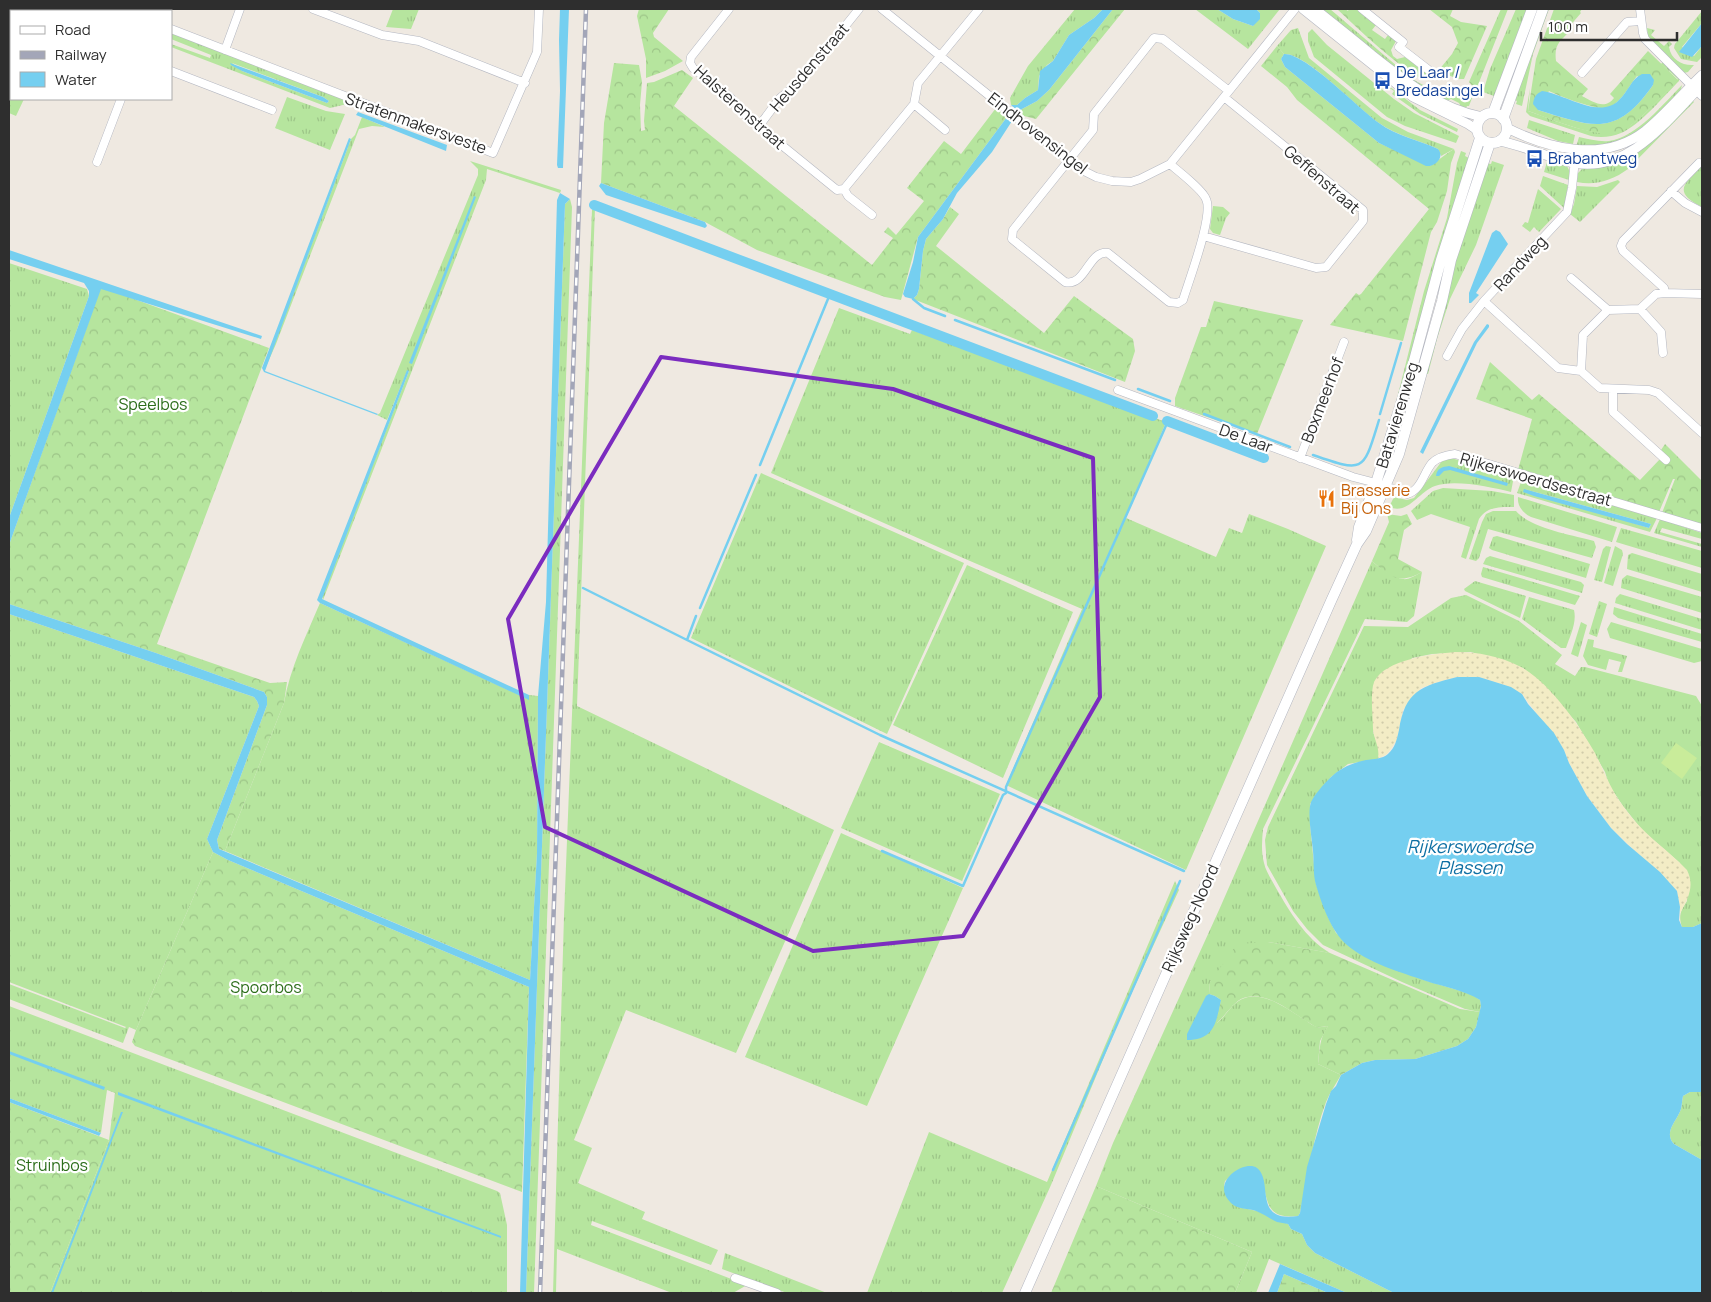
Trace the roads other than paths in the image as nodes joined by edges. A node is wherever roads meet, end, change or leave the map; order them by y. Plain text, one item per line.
1 (240, 9) edge
2 (313, 9) edge
3 (539, 9) edge
4 (730, 9) edge
5 (859, 9) edge
6 (882, 9) edge
7 (978, 9) edge
8 (1295, 9) edge
9 (1303, 9) edge
10 (1315, 9) edge
11 (1362, 9) edge
12 (1532, 9) edge
13 (1543, 9) edge
14 (1640, 9) edge
15 (1641, 21) junction
16 (172, 29) edge
17 (225, 50) junction
18 (940, 55) junction
19 (172, 71) edge
20 (1430, 71) dead end
21 (1582, 73) dead end
22 (1702, 75) edge
23 (525, 84) junction
24 (1698, 89) edge
25 (1226, 94) junction
26 (121, 100) edge
27 (914, 104) junction
28 (272, 110) dead end
29 (1494, 113) junction
30 (1482, 117) junction
31 (1505, 123) junction
32 (759, 126) junction
33 (945, 130) dead end
34 (1479, 134) junction
35 (1495, 142) junction
36 (1576, 150) junction
37 (1068, 159) junction
38 (97, 162) dead end
39 (1575, 163) junction
40 (1699, 163) dead end
41 (1170, 164) junction
42 (844, 189) junction
43 (1671, 190) junction
44 (1702, 212) edge
45 (872, 215) dead end
46 (1203, 236) junction
47 (1570, 278) dead end
48 (1665, 292) junction
49 (1702, 294) edge
50 (1484, 302) junction
51 (1640, 309) junction
52 (1608, 310) junction
53 (1344, 342) dead end
54 (1663, 353) dead end
55 (1447, 356) dead end
56 (1581, 371) junction
57 (1118, 390) dead end
58 (1613, 390) junction
59 (1702, 432) edge
60 (1300, 458) junction
61 (1666, 460) dead end
62 (1381, 485) junction
63 (1702, 528) edge
64 (1356, 544) joint
65 (735, 1278) dead end
66 (776, 1293) edge
67 (1025, 1293) edge

1 - 17 street
2 - 23 street
3 - 23 street, Stratenmakersveste
4 - 32 street, Halsterenstraat
5 - 32 street, Heusdenstraat
6 - 18 street, Eindhovensingel
7 - 18 street
8 - 25 street, Eindhovensingel
9 - 34 street
10 - 30 street
11 - 20 street
12 - 29 main road
13 - 31 main road
14 - 15 street
15 - 21 street
15 - 24 street
16 - 17 street
17 - 23 street, Stratenmakersveste
18 - 27 street
18 - 37 street, Eindhovensingel
19 - 28 street
22 - 24 street
24 - 36 street
24 - 39 street
25 - 37 street
25 - 41 street, Eindhovensingel
25 - 46 street, Geffenstraat
26 - 38 street
27 - 33 street
27 - 42 street
29 - 30 main road
29 - 31 main road
30 - 34 main road
31 - 35 main road
31 - 36 street
32 - 42 street, Halsterenstraat
34 - 35 main road
34 - 62 main road, Batavierenweg
35 - 39 street
35 - 62 main road, Batavierenweg
36 - 39 street, Randweg
37 - 41 street, Eindhovensingel
37 - 46 street
39 - 50 street, Randweg
40 - 43 street
41 - 46 street
42 - 45 street, Halsterenstraat
43 - 44 street
43 - 48 street
47 - 52 street
48 - 49 street
48 - 51 street
50 - 55 street, Randweg
50 - 56 street
51 - 52 street
51 - 54 street
52 - 56 street
53 - 60 street, Boxmeerhof
56 - 58 street
57 - 60 street, De Laar
58 - 59 street
58 - 61 street
60 - 62 street, De Laar
62 - 63 street, Rijkerswoerdsestraat
62 - 64 main road, Batavierenweg
64 - 67 main road, Rijksweg-Noord
65 - 66 street

